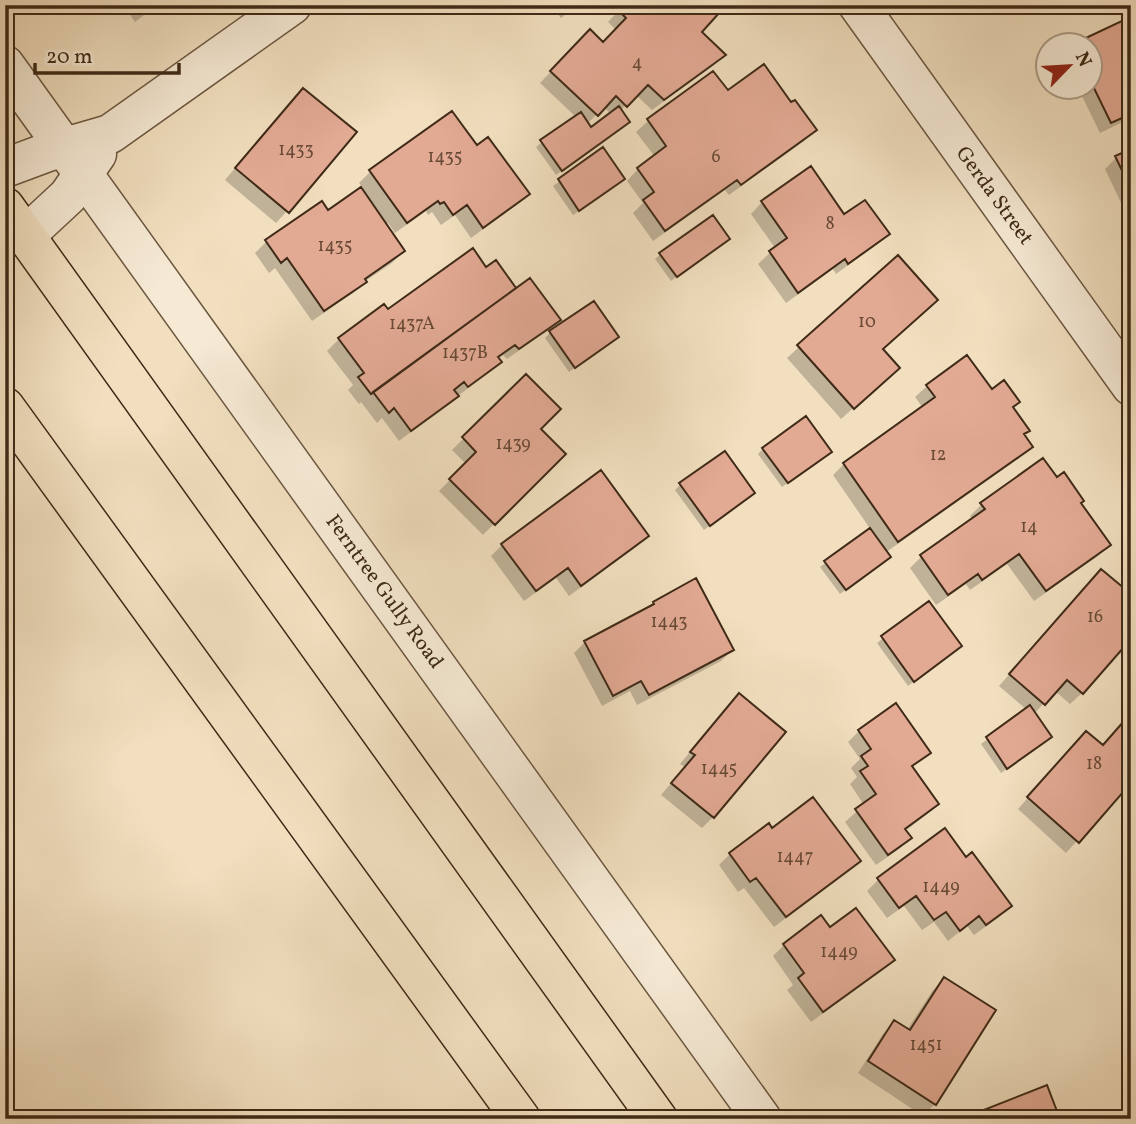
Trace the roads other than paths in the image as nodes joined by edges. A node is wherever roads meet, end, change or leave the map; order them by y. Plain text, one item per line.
1 (292, 5) edge
2 (858, 5) edge
3 (5, 65) edge
4 (74, 160) junction
5 (5, 168) edge
6 (12, 230) edge
7 (1131, 386) edge
8 (5, 407) edge
9 (521, 1119) edge
10 (658, 1119) edge
11 (762, 1119) edge

1 - 4 street
2 - 7 street, Gerda Street
3 - 4 street, Ferntree Gully Road
4 - 5 street
4 - 6 street
4 - 11 street, Ferntree Gully Road
6 - 10 main road
8 - 9 main road

